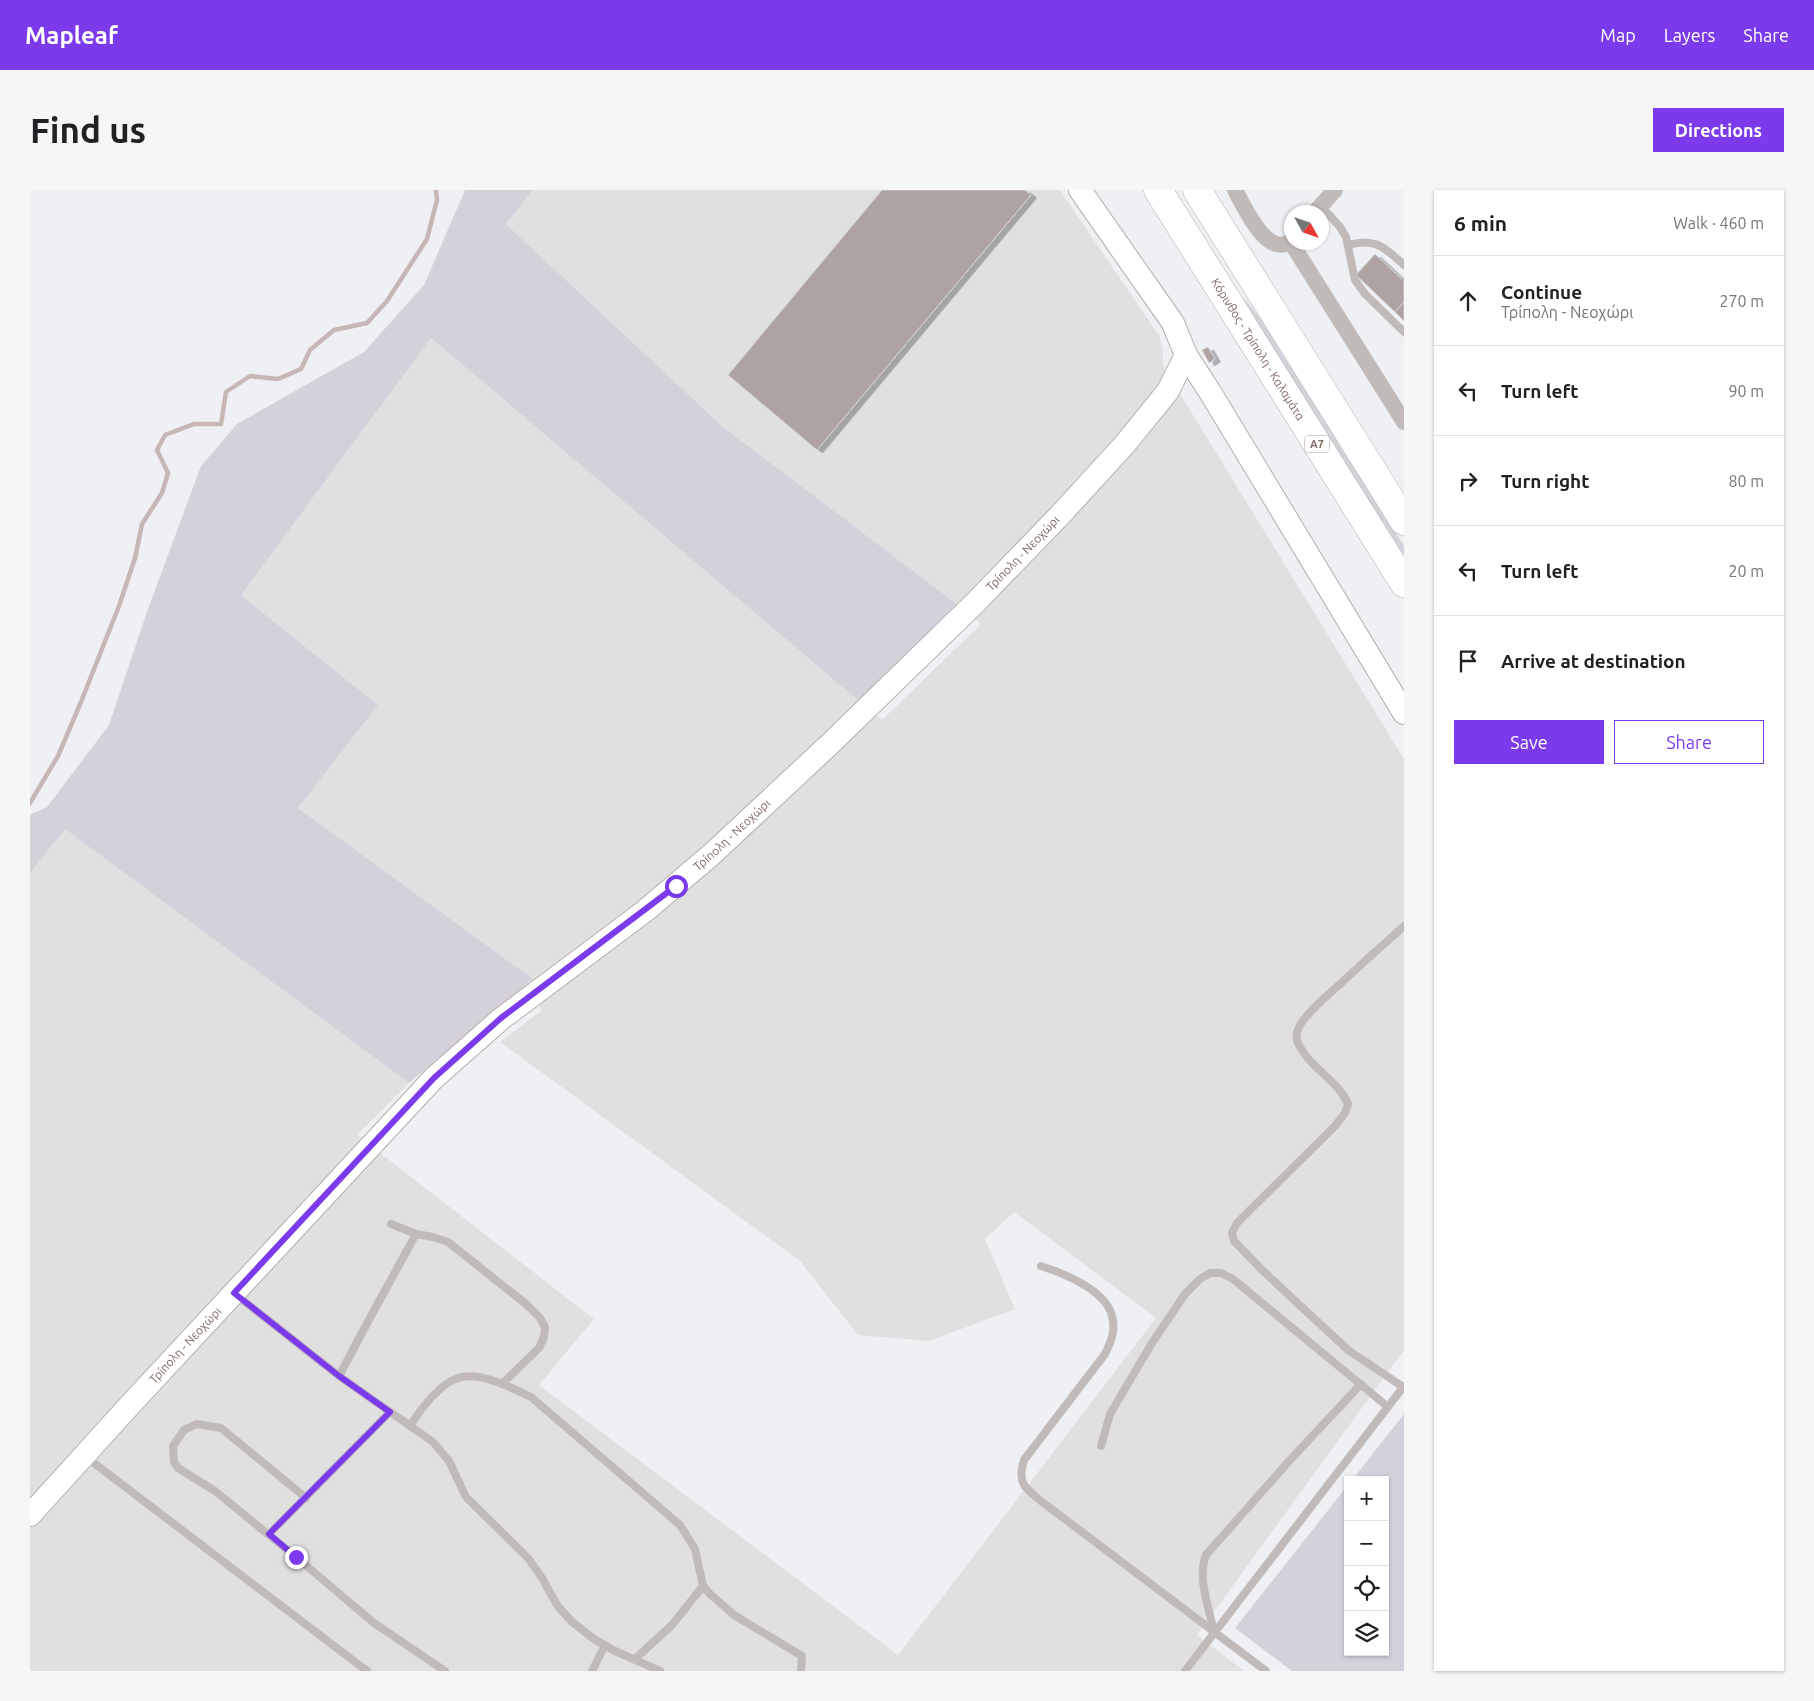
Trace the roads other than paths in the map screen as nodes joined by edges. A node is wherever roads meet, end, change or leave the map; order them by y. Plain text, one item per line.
1 (1080, 190) edge
2 (1158, 190) edge
3 (1197, 190) edge
4 (1235, 190) edge
5 (1334, 190) edge
6 (1321, 205) edge
7 (1329, 218) edge
8 (1284, 244) edge
9 (1348, 245) junction
10 (1297, 250) edge
11 (1404, 265) edge
12 (1404, 332) edge
13 (1186, 355) junction
14 (1404, 422) edge
15 (1404, 521) edge
16 (1404, 584) edge
17 (1404, 714) edge
18 (1404, 926) edge
19 (391, 1224) dead end
20 (416, 1234) junction
21 (1041, 1266) dead end
22 (234, 1293) junction
23 (339, 1376) junction
24 (503, 1384) junction
25 (1361, 1384) junction
26 (1403, 1386) edge
27 (1388, 1407) junction
28 (390, 1412) junction
29 (410, 1426) junction
30 (1102, 1446) dead end
31 (84, 1456) junction
32 (306, 1498) junction
33 (30, 1515) edge
34 (269, 1534) junction
35 (703, 1586) junction
36 (1214, 1632) junction
37 (605, 1645) junction
38 (635, 1659) junction
39 (367, 1671) edge
40 (445, 1671) edge
41 (592, 1671) edge
42 (660, 1671) edge
43 (801, 1671) edge
44 (1185, 1671) edge
45 (1266, 1671) edge

1 - 13 main road
2 - 16 highway, Κόρινθος - Τρίπολη - Καλαμάτα / Α7
3 - 15 highway, Α7
4 - 8 street
5 - 6 street
7 - 9 lane
9 - 11 lane
9 - 12 lane
10 - 14 street
13 - 17 main road
13 - 22 main road, Τρίπολη - Νεοχώρι
18 - 26 lane
19 - 20 lane
20 - 23 lane
20 - 24 lane
21 - 36 lane
22 - 23 lane
22 - 31 main road, Τρίπολη - Νεοχώρι
23 - 28 lane
24 - 29 lane
24 - 35 lane
25 - 27 lane
25 - 30 lane
25 - 36 lane
26 - 27 lane
27 - 36 lane
28 - 29 lane
28 - 32 lane
29 - 37 lane
31 - 33 main road, Τρίπολη - Νεοχώρι
31 - 39 lane
32 - 34 lane
32 - 34 lane
34 - 40 lane
35 - 38 lane
35 - 43 lane
36 - 44 lane
36 - 45 lane
37 - 38 lane
37 - 41 lane
38 - 42 lane

